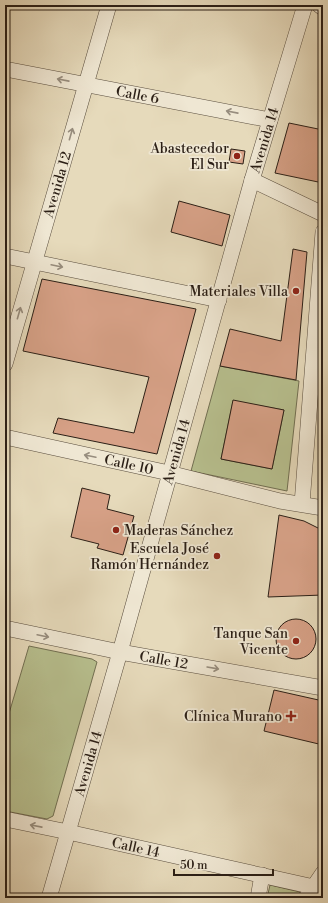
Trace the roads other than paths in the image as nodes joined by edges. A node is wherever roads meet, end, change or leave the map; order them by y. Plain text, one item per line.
1 (109, 5) edge
2 (305, 5) edge
3 (319, 5) edge
4 (323, 8) edge
5 (5, 69) edge
6 (85, 85) junction
7 (270, 120) junction
8 (252, 180) junction
9 (323, 214) edge
10 (323, 232) edge
11 (5, 256) edge
12 (34, 262) junction
13 (219, 300) junction
14 (5, 364) edge
15 (318, 379) edge
16 (5, 437) edge
17 (169, 473) junction
18 (302, 504) junction
19 (323, 508) edge
20 (5, 628) edge
21 (120, 652) junction
22 (323, 688) edge
23 (5, 819) edge
24 (68, 832) junction
25 (323, 873) edge
26 (262, 875) junction
27 (310, 892) edge
28 (49, 898) edge
29 (258, 898) edge

1 - 6 street, Avenida 12
2 - 7 street, Avenida 14
3 - 4 street
6 -> 5 street, Calle 6
7 -> 6 street, Calle 6
12 -> 6 street, Avenida 12
7 - 8 street, Avenida 14
8 - 9 street
8 - 13 street, Avenida 14
10 - 15 street
11 - 12 street
12 -> 13 street
14 -> 12 street, Avenida 12
13 - 17 street, Avenida 14
15 - 18 street
17 -> 16 street, Calle 10
17 - 18 street, Calle 10
17 - 21 street, Avenida 14
18 - 19 street, Calle 10
20 -> 21 street, Calle 12
21 -> 22 street, Calle 12
21 - 24 street, Avenida 14
24 -> 23 street, Calle 14
24 - 26 street, Calle 14
24 - 28 street, Avenida 14
25 - 27 street
26 - 27 street, Calle 14
26 - 29 street

